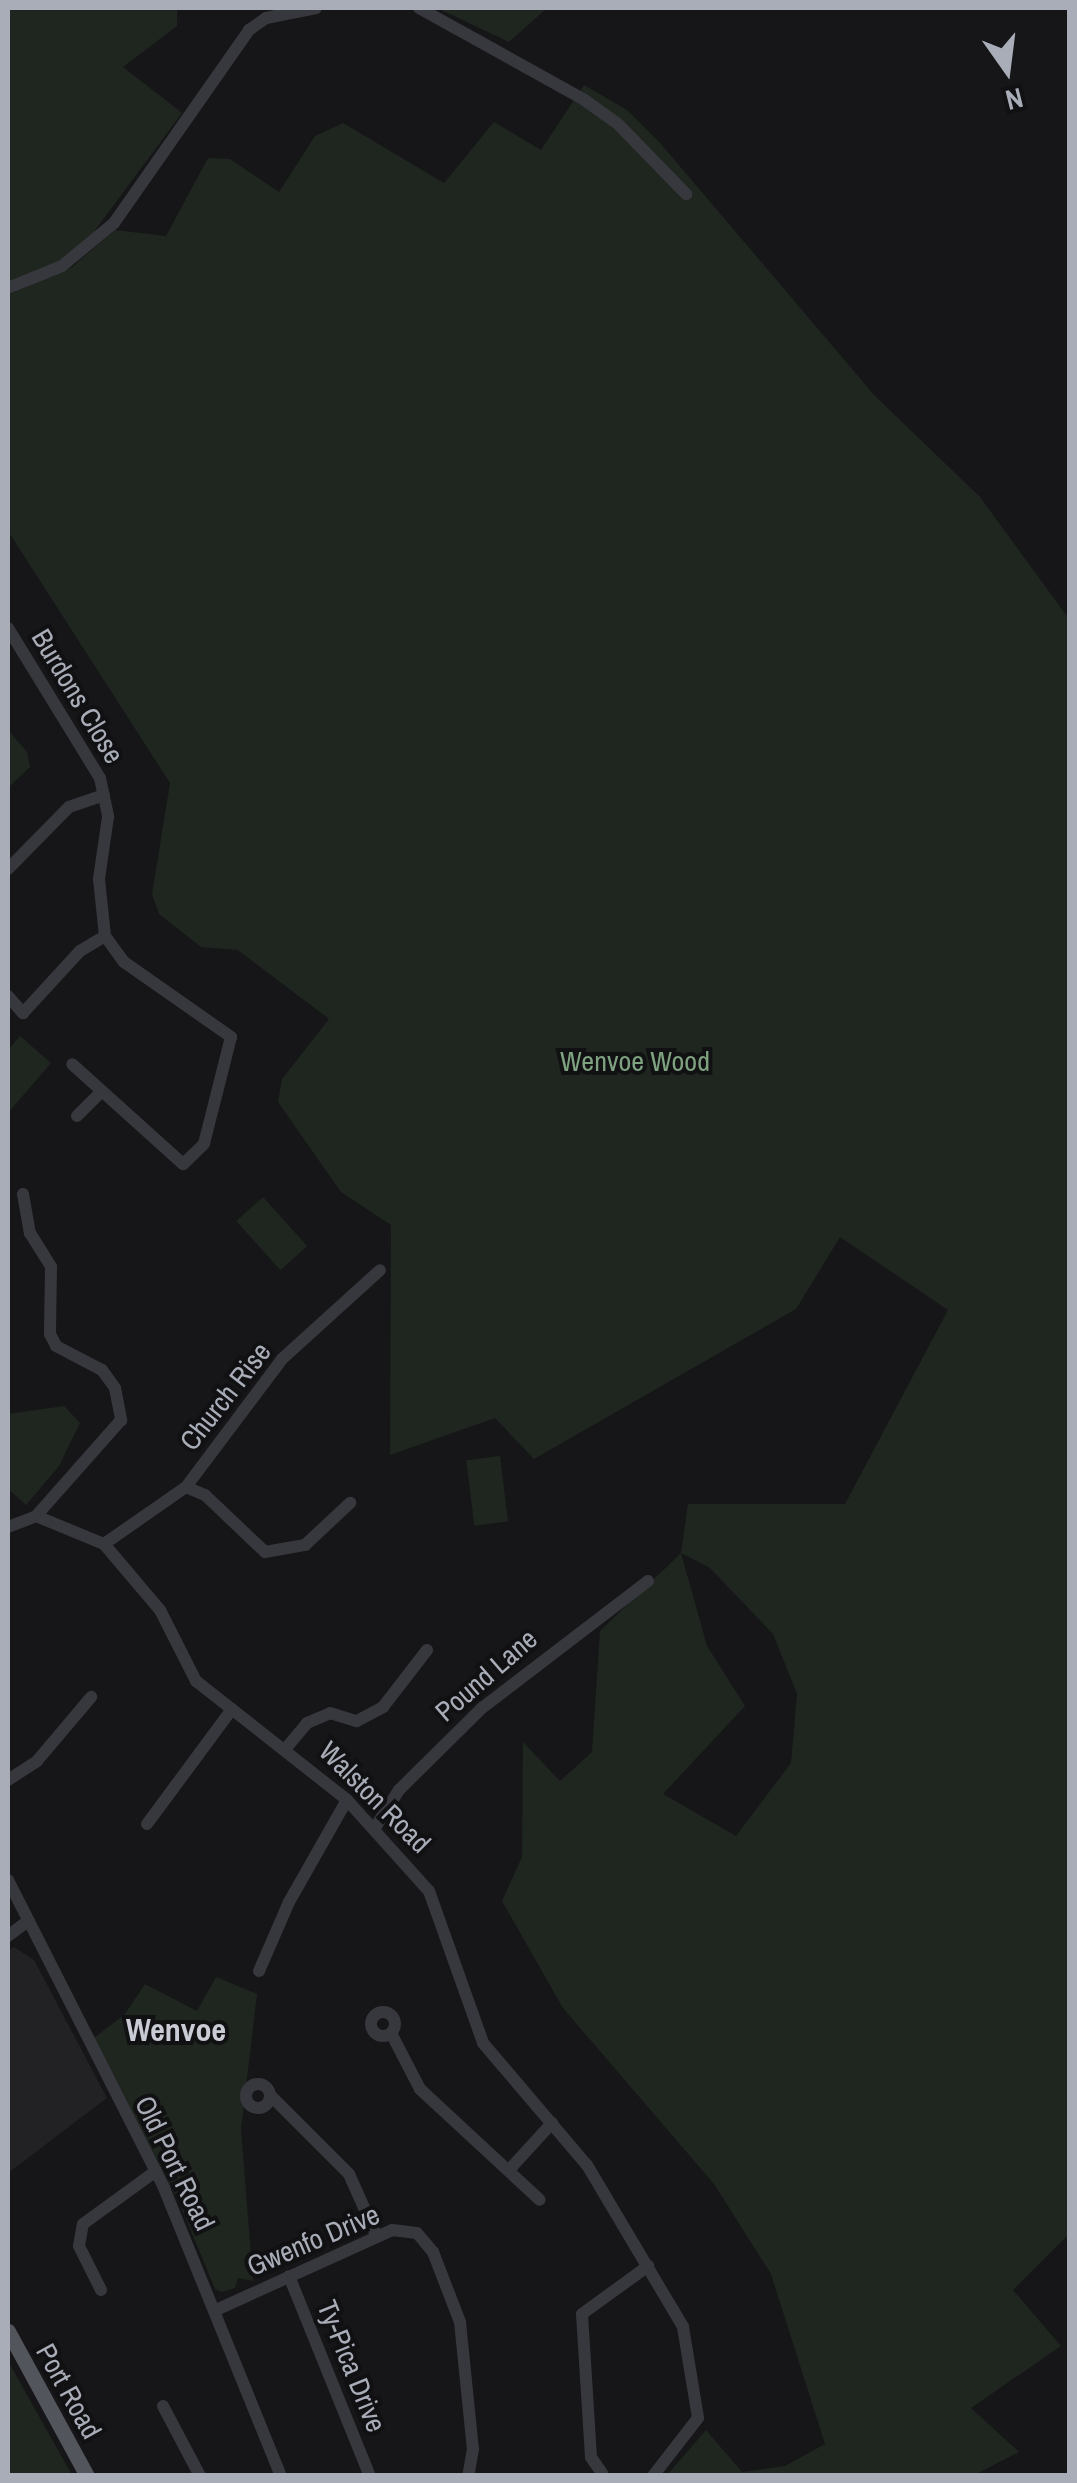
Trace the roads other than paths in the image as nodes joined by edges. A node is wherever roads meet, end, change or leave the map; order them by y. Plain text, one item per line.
1 (316, 8) edge
2 (419, 8) edge
3 (686, 194) dead end
4 (8, 288) edge
5 (8, 628) edge
6 (104, 795) junction
7 (8, 870) edge
8 (104, 936) junction
9 (8, 996) edge
10 (72, 1064) dead end
11 (101, 1092) junction
12 (77, 1116) dead end
13 (23, 1194) dead end
14 (380, 1270) dead end
15 (186, 1487) junction
16 (350, 1503) dead end
17 (36, 1516) junction
18 (8, 1528) edge
19 (104, 1544) junction
20 (648, 1581) dead end
21 (427, 1650) dead end
22 (91, 1697) dead end
23 (232, 1709) junction
24 (287, 1746) junction
25 (8, 1780) edge
26 (347, 1800) junction
27 (147, 1824) dead end
28 (376, 1826) junction
29 (8, 1880) edge
30 (25, 1923) junction
31 (8, 1936) edge
32 (260, 1971) dead end
33 (392, 2032) dead end
34 (270, 2096) dead end
35 (552, 2123) junction
36 (509, 2170) junction
37 (156, 2171) junction
38 (540, 2200) dead end
39 (377, 2236) junction
40 (648, 2266) junction
41 (289, 2276) junction
42 (101, 2290) dead end
43 (216, 2310) junction
44 (8, 2332) edge
45 (164, 2406) dead end
46 (602, 2473) dead end
47 (87, 2476) edge
48 (200, 2476) edge
49 (282, 2476) edge
50 (370, 2476) edge
51 (468, 2476) edge
52 (652, 2476) edge

1 - 4 street
2 - 3 street
5 - 6 street, Burdons Close
6 - 7 street
6 - 8 street, Burdons Close
8 - 9 street
8 - 11 street
10 - 11 street
11 - 12 street
13 - 17 street
14 - 15 street, Church Rise
15 - 16 street
15 - 19 street, Church Rise
17 - 18 street
17 - 19 street, Walston Road
19 - 23 street, Walston Road
20 - 28 street, Pound Lane
21 - 24 street
22 - 25 street
23 - 24 street, Walston Road
23 - 27 street
24 - 26 street, Walston Road
26 - 28 street, Walston Road
26 - 32 street
28 - 35 street, Walston Road
29 - 30 street, Old Port Road
30 - 31 street
30 - 37 street, Old Port Road
33 - 36 street
34 - 39 street
35 - 36 street
35 - 40 street, Walston Road
36 - 38 street
37 - 42 street
37 - 43 street, Old Port Road
39 - 41 street, Gwenfo Drive
39 - 51 street, Gwenfo Drive
40 - 46 street
40 - 52 street, Walston Road
41 - 43 street, Gwenfo Drive
41 - 50 street, Ty-Pica Drive
43 - 49 street, Old Port Road
44 - 47 main road, Port Road
45 - 48 street

